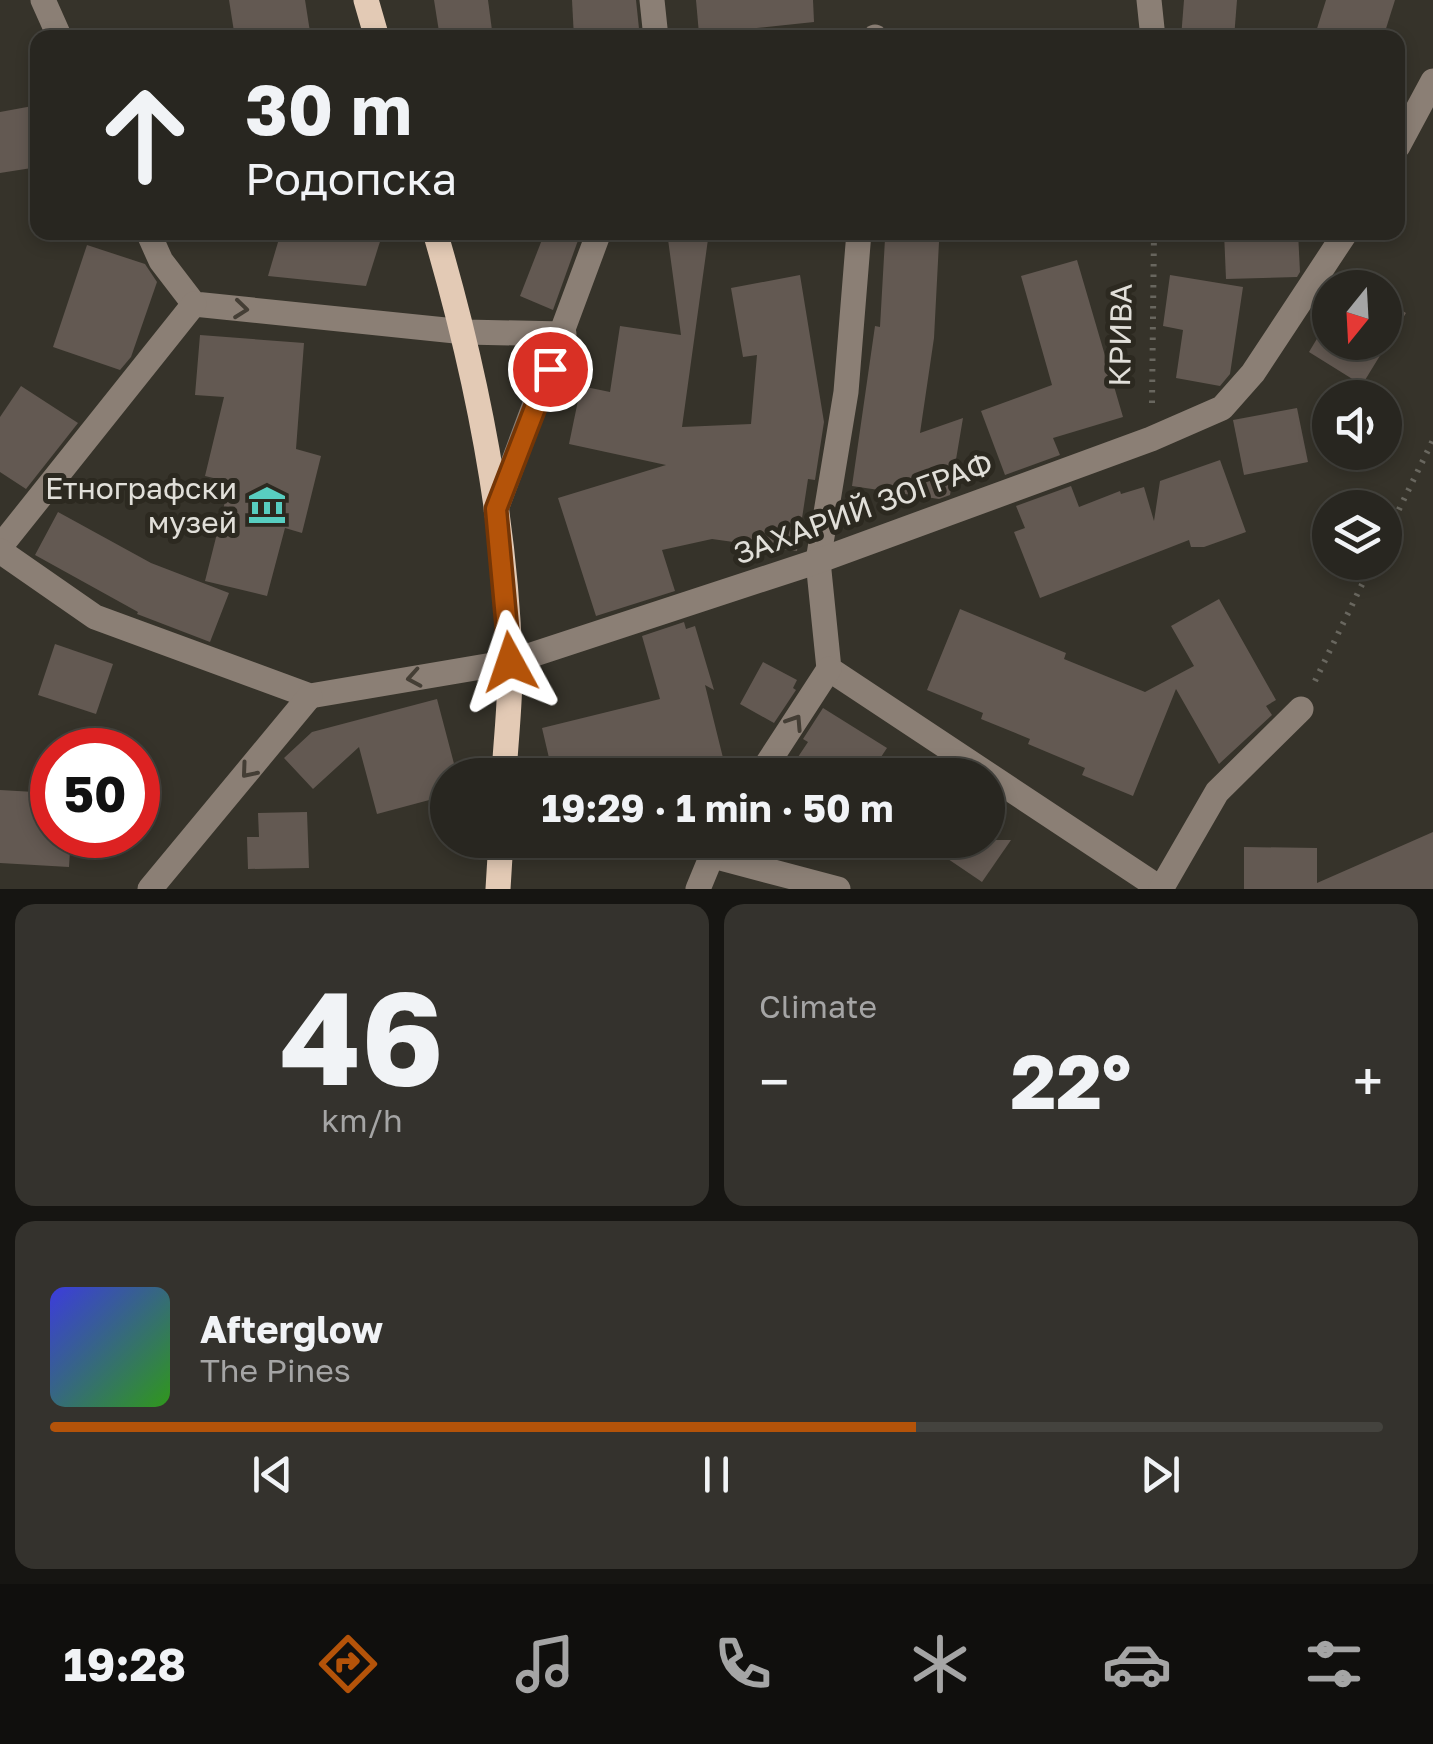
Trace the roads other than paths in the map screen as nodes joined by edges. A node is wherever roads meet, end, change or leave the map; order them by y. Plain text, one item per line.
1 (43, 0) edge
2 (366, 0) edge
3 (652, 0) edge
4 (1149, 0) edge
5 (56, 30) edge
6 (375, 30) edge
7 (655, 30) edge
8 (1152, 30) edge
9 (1433, 82) edge
10 (1405, 133) edge
11 (151, 240) edge
12 (437, 240) edge
13 (595, 240) edge
14 (858, 240) edge
15 (1341, 240) edge
16 (194, 304) junction
17 (464, 332) junction
18 (564, 334) junction
19 (496, 509) junction
20 (0, 549) edge
21 (818, 561) junction
22 (510, 662) junction
23 (829, 668) junction
24 (310, 696) junction
25 (1301, 709) road end
26 (505, 758) edge
27 (771, 758) edge
28 (500, 858) edge
29 (710, 858) edge
30 (744, 858) edge
31 (150, 889) edge
32 (498, 889) edge
33 (698, 889) edge
34 (838, 889) edge
35 (1161, 889) edge

1 - 5 street
2 - 6 main road
3 - 7 street
4 - 8 street
9 - 10 street
11 - 16 street
12 - 17 main road
13 - 18 street
14 - 21 street
15 - 21 street, ЗАХАРИЙ ЗОГРАФ
16 -> 17 street
16 - 20 street
17 - 18 street
17 - 19 main road
18 - 19 street
19 - 22 main road
20 - 24 street
21 - 22 street, ЗАХАРИЙ ЗОГРАФ
21 - 23 street
22 -> 24 street, ЗАХАРИЙ ЗОГРАФ
22 - 26 main road
27 -> 23 street
23 - 35 street
24 -> 31 street
25 - 35 street
28 - 32 main road
29 - 33 street
30 - 34 street

